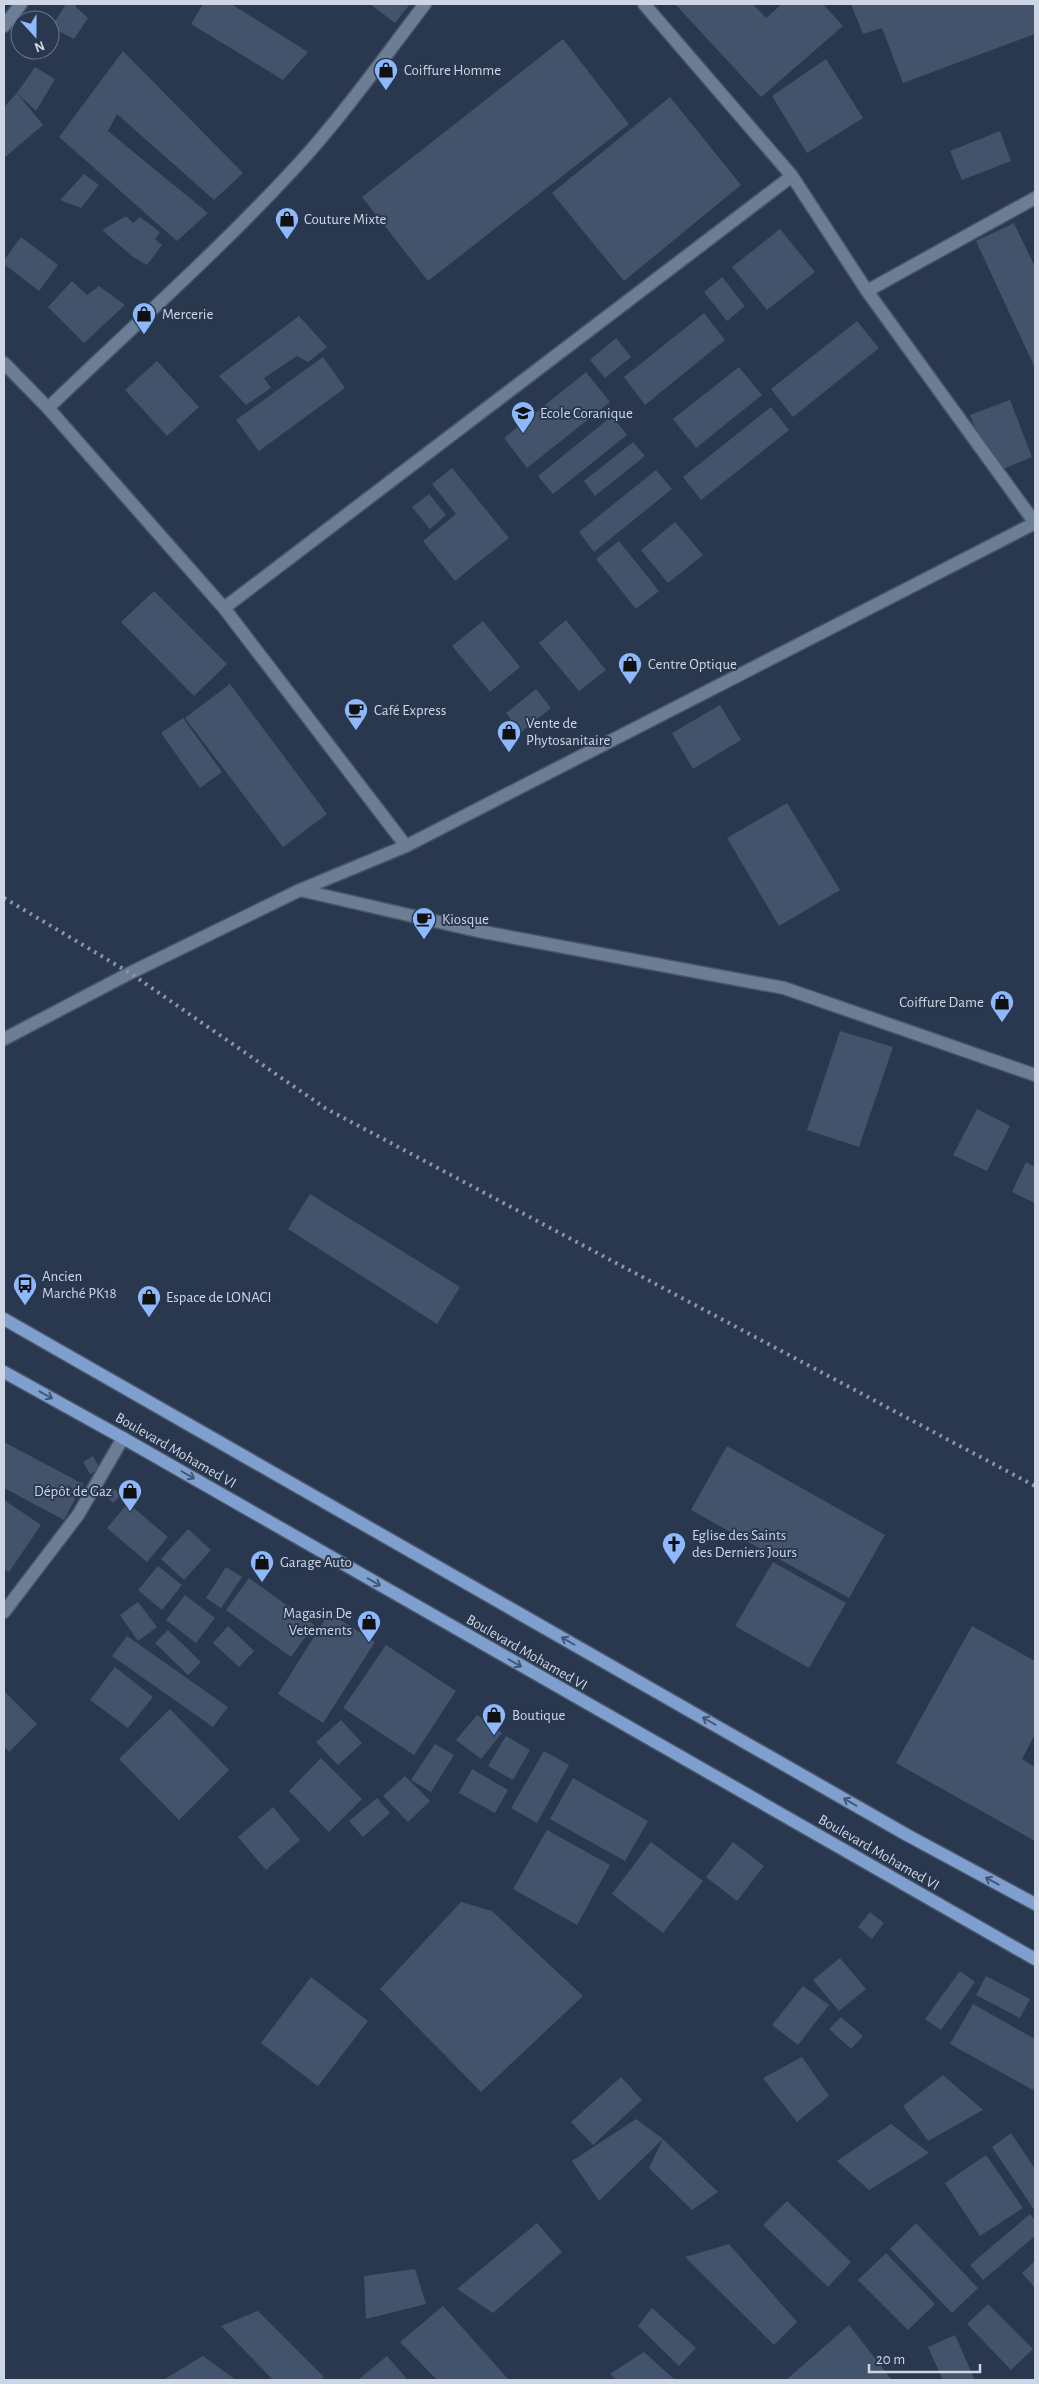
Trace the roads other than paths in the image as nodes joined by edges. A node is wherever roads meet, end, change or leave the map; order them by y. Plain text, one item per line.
1 (21, 4) edge
2 (425, 4) edge
3 (644, 4) edge
4 (4, 26) edge
5 (792, 176) junction
6 (1035, 198) edge
7 (867, 291) junction
8 (4, 363) edge
9 (48, 408) junction
10 (1035, 523) edge
11 (224, 608) junction
12 (406, 846) junction
13 (300, 890) junction
14 (4, 1040) edge
15 (1035, 1074) edge
16 (4, 1319) edge
17 (4, 1372) edge
18 (123, 1438) junction
19 (4, 1612) edge
20 (1035, 1904) edge
21 (1035, 1959) edge

1 - 4 street
2 - 9 street
3 - 5 street
5 - 7 street
5 - 11 street
6 - 7 street
7 - 10 street
8 - 9 street
9 - 11 street
10 - 12 street
11 - 12 street
12 - 13 street
13 - 14 street
13 - 15 street
20 -> 16 main road, Boulevard Mohamed VI
17 -> 18 main road, Boulevard Mohamed VI
18 - 19 street
18 -> 21 main road, Boulevard Mohamed VI

